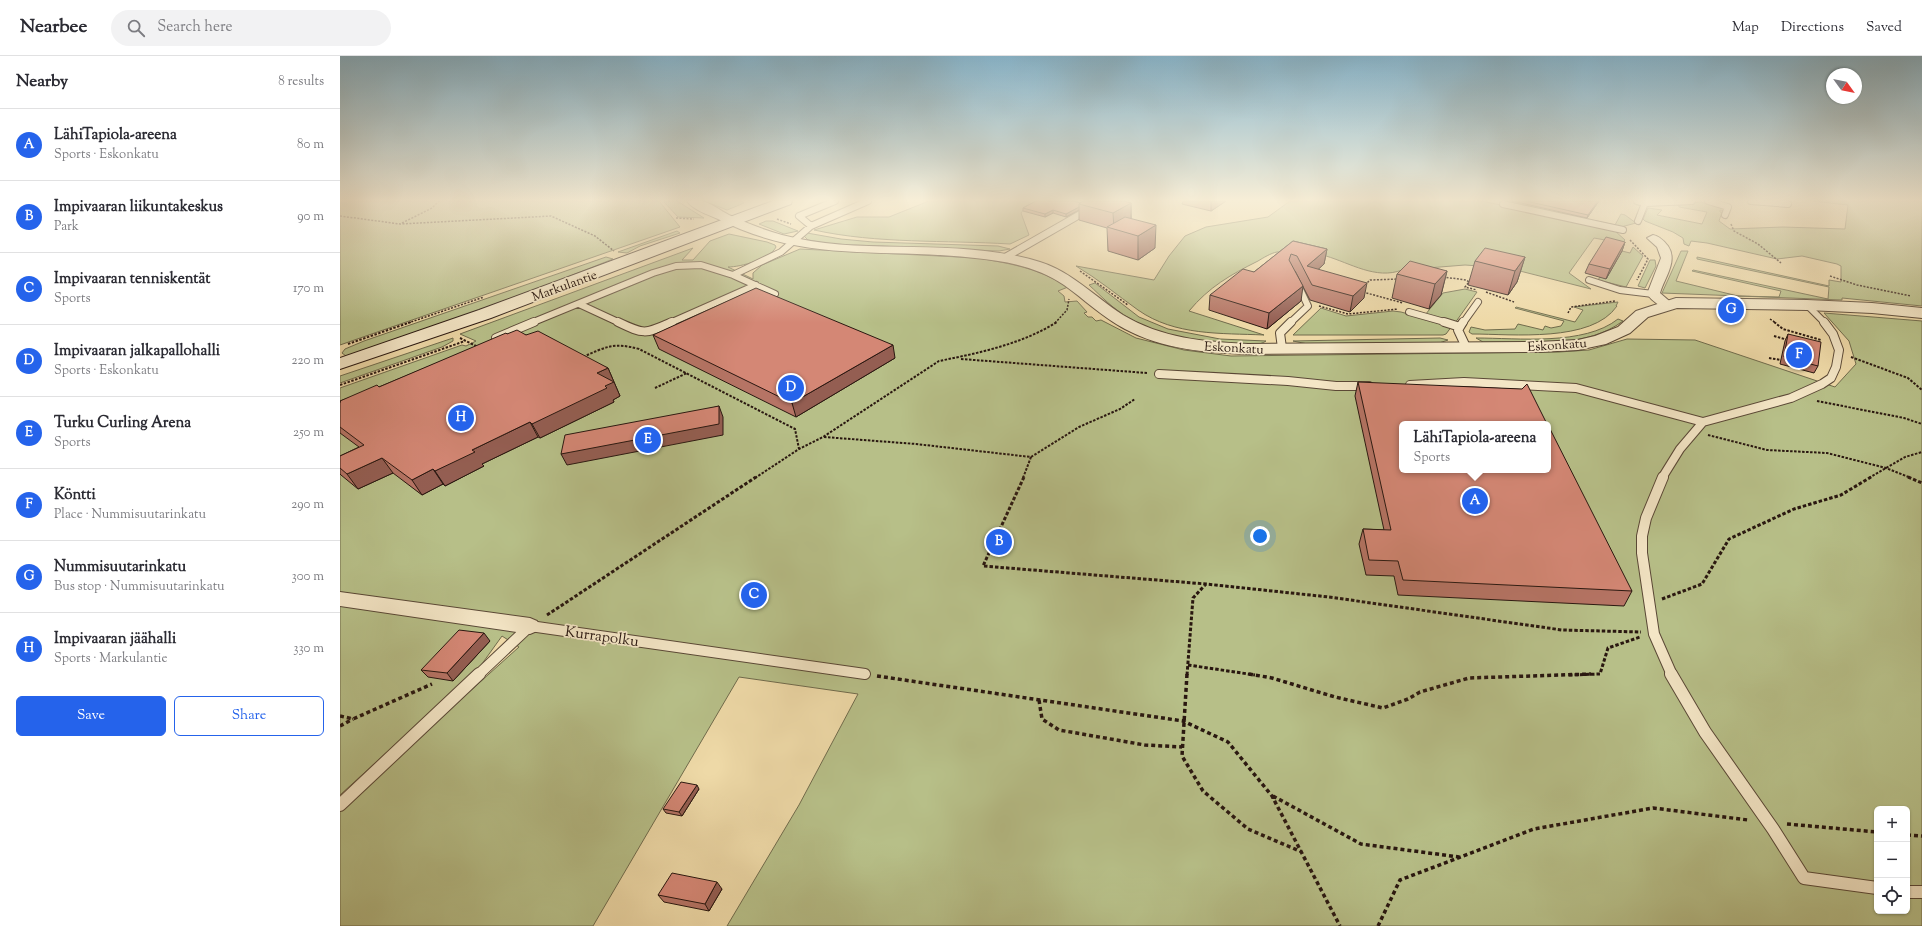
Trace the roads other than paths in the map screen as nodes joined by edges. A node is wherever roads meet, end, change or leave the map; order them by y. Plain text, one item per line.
1 (678, 242) edge
2 (793, 242) joint
3 (1032, 242) edge
4 (1659, 242) edge
5 (1005, 257) junction
6 (1291, 273) edge
7 (733, 275) junction
8 (1589, 280) dead end
9 (756, 285) junction
10 (775, 294) edge
11 (1653, 294) junction
12 (1478, 302) dead end
13 (579, 304) junction
14 (1807, 305) junction
15 (1668, 306) junction
16 (1409, 312) road end
17 (1922, 314) edge
18 (1460, 327) junction
19 (476, 346) edge
20 (1466, 347) junction
21 (1282, 348) junction
22 (340, 364) edge
23 (1159, 374) road end
24 (1381, 386) edge
25 (1404, 386) edge
26 (1703, 422) junction
27 (340, 599) edge
28 (530, 626) junction
29 (865, 674) road end
30 (340, 805) edge
31 (1874, 888) edge
32 (1910, 892) edge
33 (1922, 892) edge

1 - 22 main road, Markulantie
2 - 5 street, Eskonkatu
2 - 7 lane
3 - 5 street
4 - 11 street
5 - 21 street, Eskonkatu
6 - 21 lane
7 - 9 lane
7 - 13 lane
8 - 11 lane
9 - 10 lane
9 - 13 lane
11 - 15 street
12 - 18 lane
13 - 19 lane
14 - 15 street, Eskonkatu
14 - 17 street, Eskonkatu
14 - 26 lane
15 - 20 street, Eskonkatu
16 - 18 lane
18 - 20 lane
20 - 21 street, Eskonkatu
23 - 24 lane
25 - 26 lane
26 - 31 lane
27 - 28 street, Kurrapolku
28 - 29 lane, Kurrapolku
28 - 30 lane
32 - 33 lane

